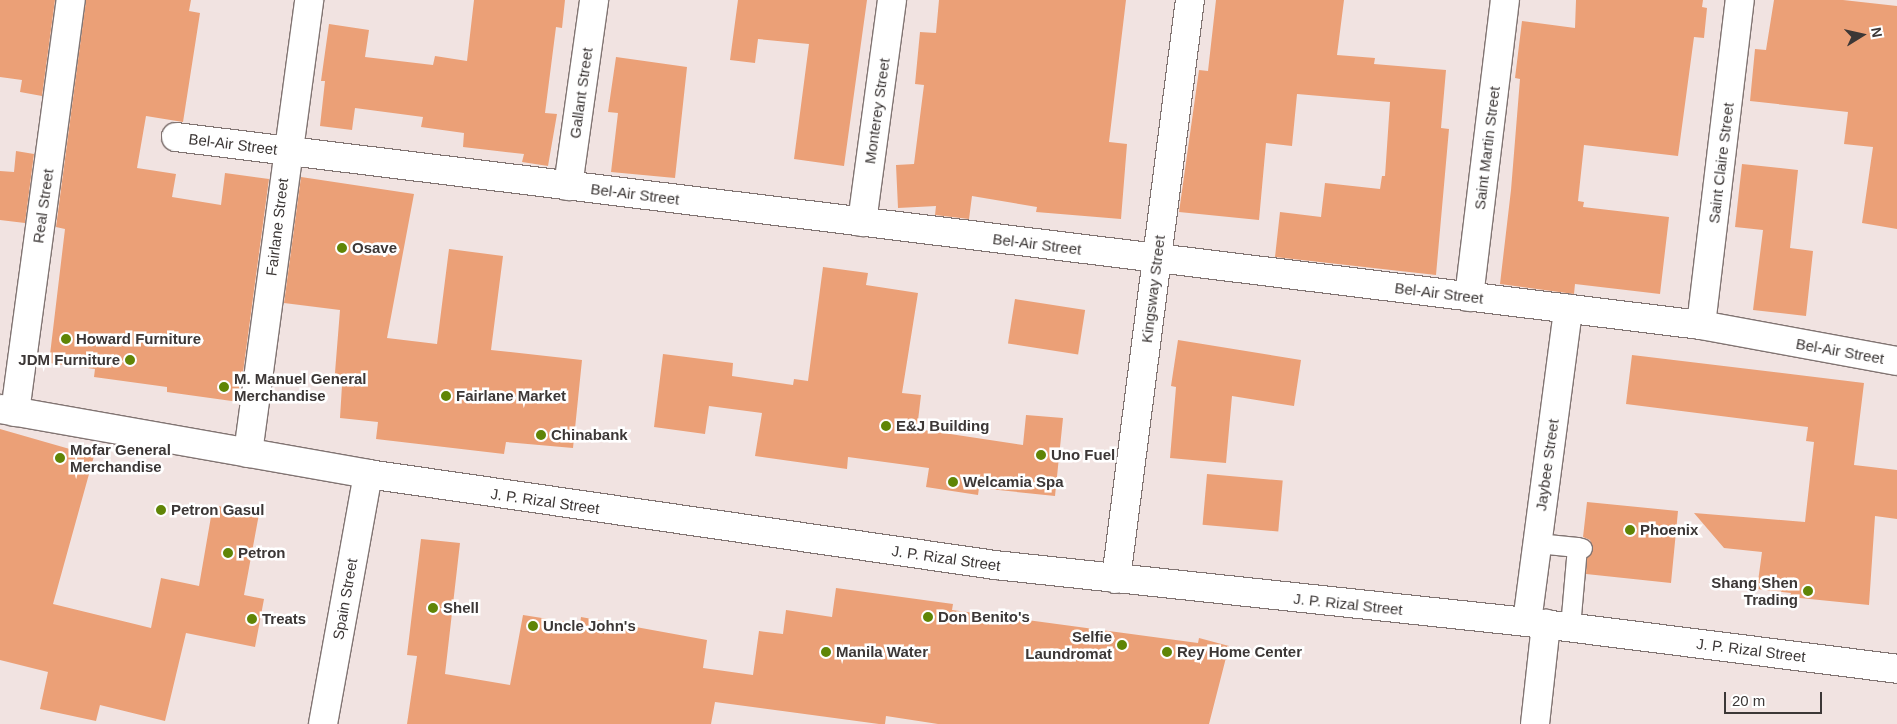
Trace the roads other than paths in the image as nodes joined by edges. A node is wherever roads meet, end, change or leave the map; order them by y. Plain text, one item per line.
1 (71, 0) edge
2 (308, 0) edge
3 (594, 0) edge
4 (892, 0) edge
5 (1190, 0) edge
6 (1505, 0) edge
7 (1740, 0) edge
8 (176, 137) dead end
9 (287, 151) junction
10 (568, 186) junction
11 (862, 222) junction
12 (1157, 259) junction
13 (1469, 297) junction
14 (1568, 309) junction
15 (1701, 326) junction
16 (1897, 361) edge
17 (7, 411) edge
18 (248, 453) junction
19 (368, 474) junction
20 (1537, 543) junction
21 (1116, 579) junction
22 (1548, 624) junction
23 (1897, 669) edge
24 (323, 724) edge
25 (1535, 724) edge

1 - 17 street, Real Street
2 - 9 street, Fairlane Street
3 - 10 street, Gallant Street
4 - 11 street, Monterey Street
5 - 12 street, Kingsway Street
6 - 13 street, Saint Martin Street
7 - 15 street, Saint Claire Street
8 - 9 street, Bel-Air Street
9 - 10 street, Bel-Air Street
9 - 18 street, Fairlane Street
10 - 11 street, Bel-Air Street
11 - 12 street, Bel-Air Street
12 - 13 street, Bel-Air Street
12 - 21 street, Kingsway Street
13 - 14 street, Bel-Air Street
14 - 15 street, Bel-Air Street
14 - 20 street, Jaybee Street
15 - 16 street, Bel-Air Street
17 - 18 street, J. P. Rizal Street
18 - 19 street, J. P. Rizal Street
19 - 21 street, J. P. Rizal Street
19 - 24 street, Spain Street
20 - 22 street, Jaybee Street
20 - 22 lane
21 - 22 street, J. P. Rizal Street
22 - 23 street, J. P. Rizal Street
22 - 25 street, Jaybee Street

